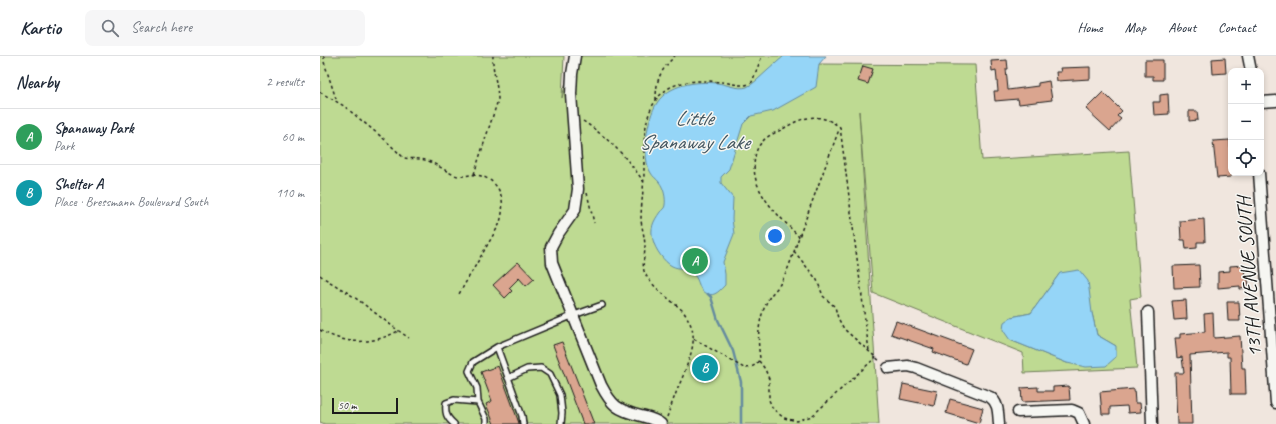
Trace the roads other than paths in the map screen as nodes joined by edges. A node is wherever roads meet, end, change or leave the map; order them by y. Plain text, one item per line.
1 (575, 56) edge
2 (1248, 56) edge
3 (1250, 68) edge
4 (1276, 101) edge
5 (1264, 102) edge
6 (1259, 176) edge
7 (602, 305) dead end
8 (1148, 312) dead end
9 (574, 315) junction
10 (497, 347) junction
11 (1274, 357) edge
12 (888, 368) road end
13 (508, 378) junction
14 (478, 402) junction
15 (1276, 403) edge
16 (1018, 412) dead end
17 (664, 421) edge
18 (454, 424) edge
19 (486, 424) edge
20 (523, 424) edge
21 (561, 424) edge
22 (999, 424) edge
23 (1084, 424) edge
24 (1152, 424) edge

1 - 9 street
2 - 3 street
4 - 5 street
6 - 11 street, 13TH AVENUE SOUTH
7 - 9 lane
8 - 24 street
9 - 10 lane
9 - 17 street
10 - 13 lane
10 - 14 lane
11 - 15 street, 13TH AVENUE SOUTH
12 - 22 street
13 - 20 lane
13 - 21 lane
14 - 18 lane
14 - 19 lane
16 - 23 street

